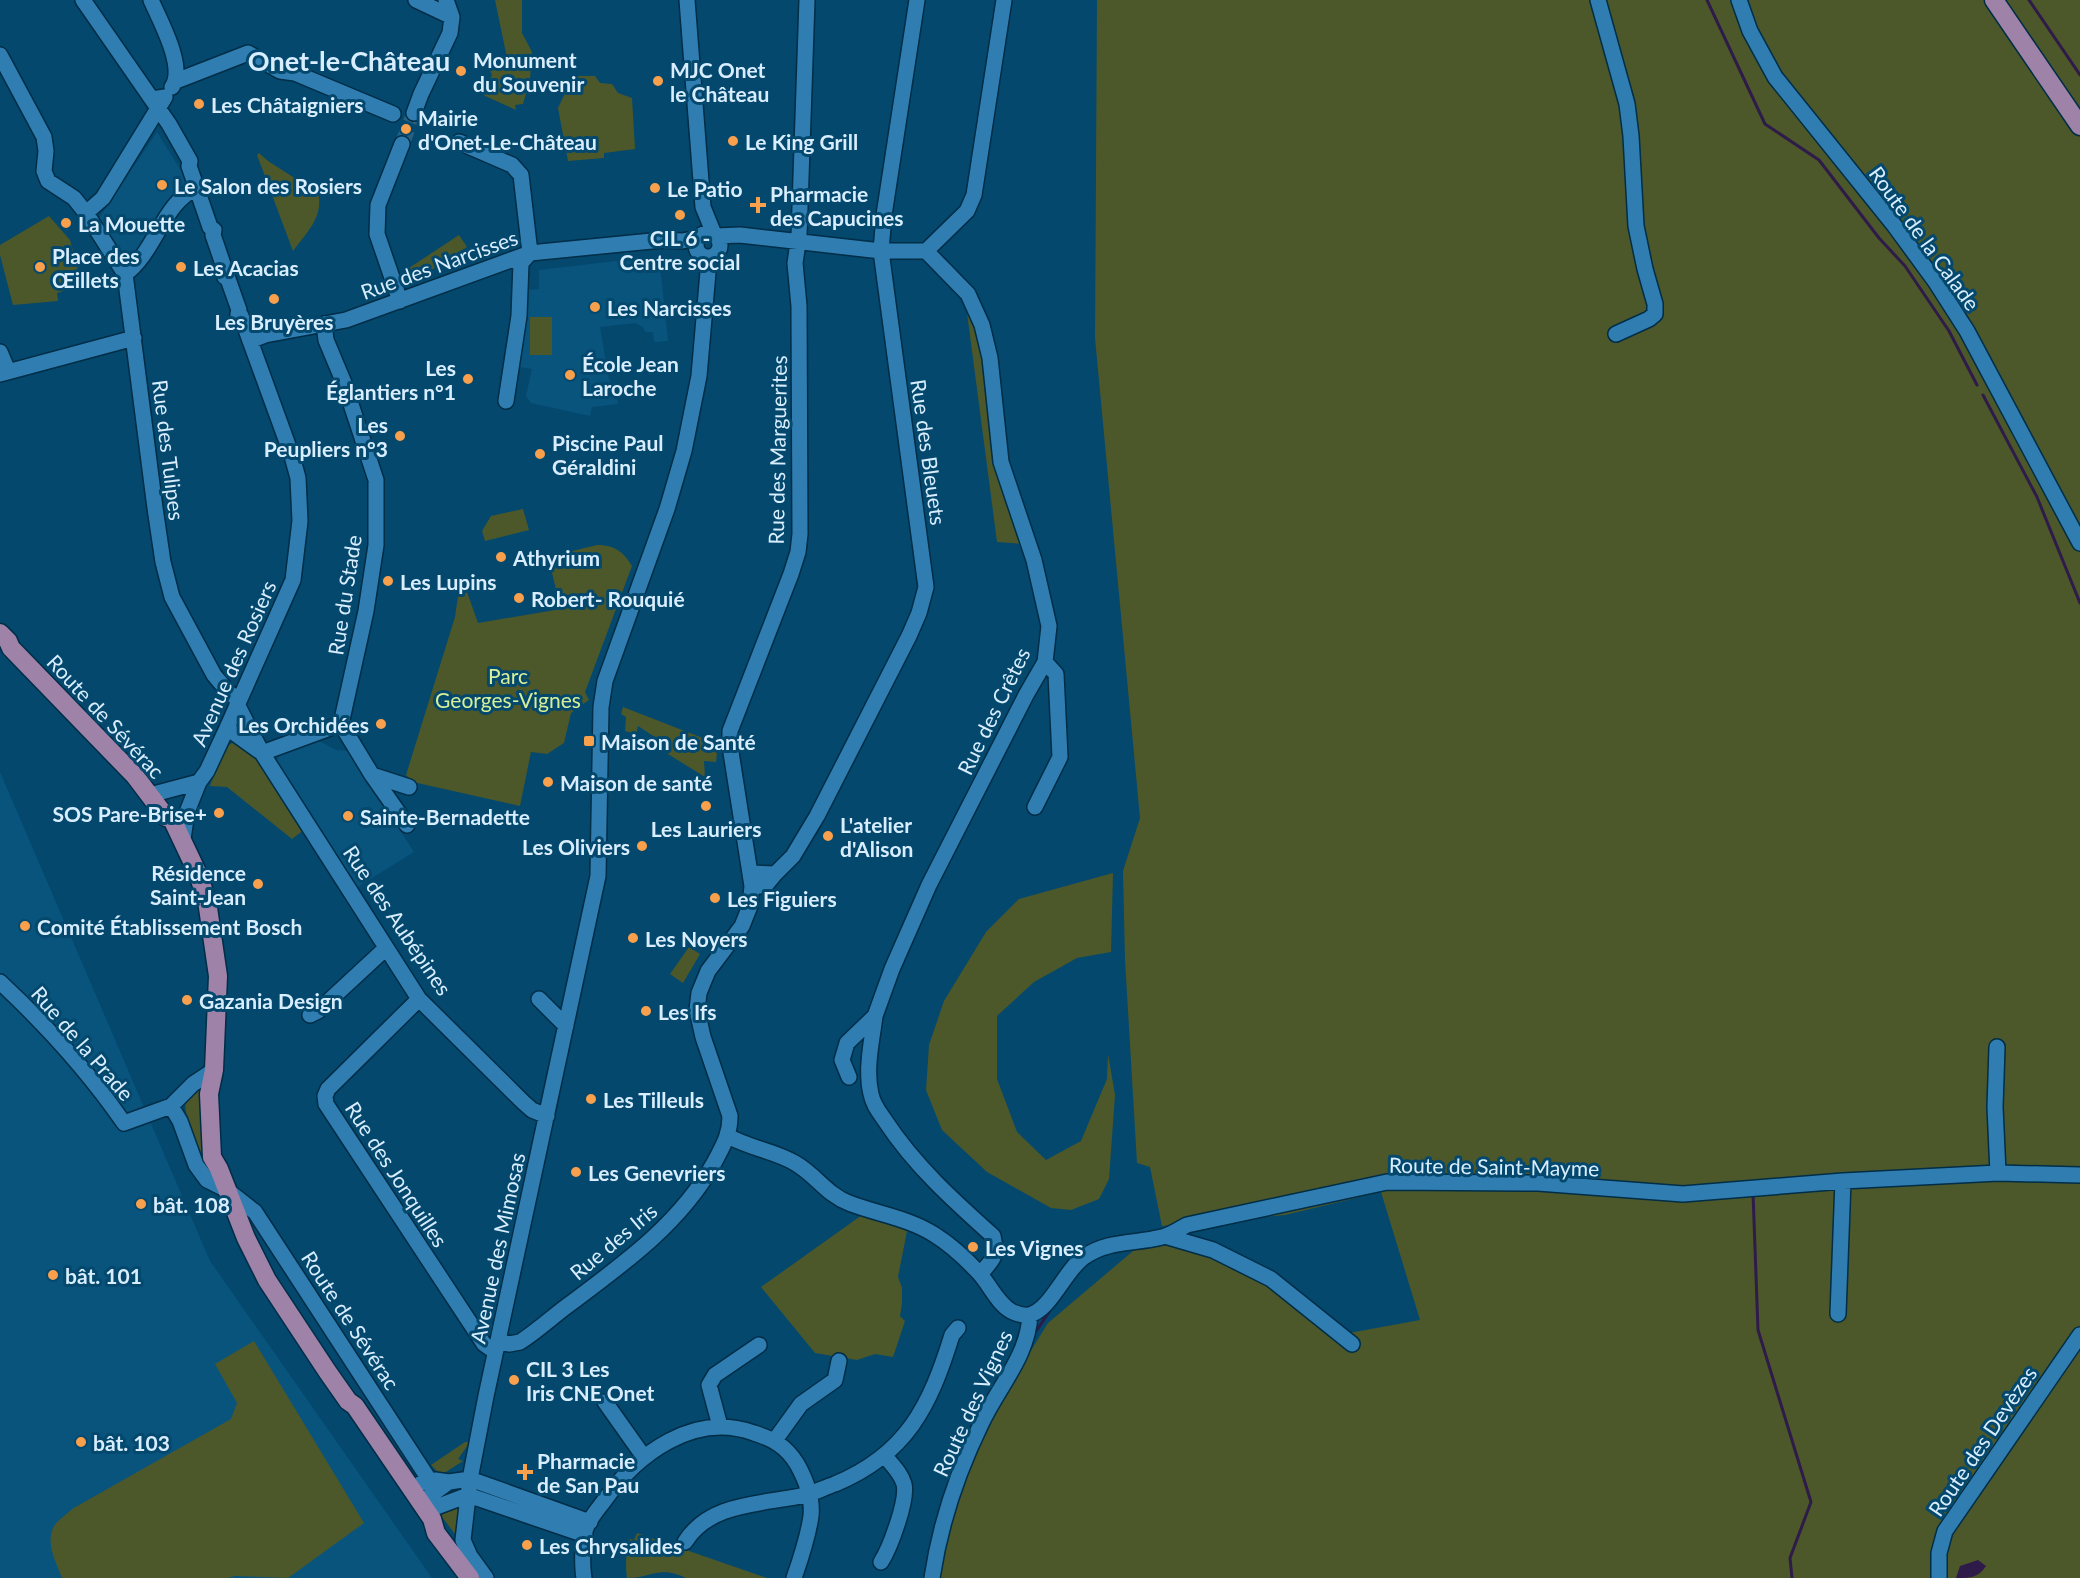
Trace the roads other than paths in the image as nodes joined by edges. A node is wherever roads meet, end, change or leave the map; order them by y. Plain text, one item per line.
1 (83, 0) edge
2 (151, 0) edge
3 (416, 0) edge
4 (446, 0) edge
5 (687, 0) edge
6 (807, 0) edge
7 (917, 0) edge
8 (1004, 0) edge
9 (1598, 0) edge
10 (1738, 0) edge
11 (1994, 0) edge
12 (452, 17) junction
13 (0, 55) edge
14 (176, 81) junction
15 (159, 101) junction
16 (414, 113) tunnel mouth
17 (393, 114) dead end
18 (2080, 126) edge
19 (459, 142) dead end
20 (402, 144) tunnel mouth
21 (197, 188) junction
22 (86, 213) junction
23 (798, 241) junction
24 (710, 243) junction
25 (881, 250) junction
26 (926, 251) junction
27 (530, 253) junction
28 (125, 274) junction
29 (400, 301) junction
30 (324, 324) junction
31 (1616, 334) dead end
32 (134, 338) junction
33 (250, 341) junction
34 (0, 352) edge
35 (4, 373) edge
36 (506, 401) dead end
37 (2080, 543) edge
38 (0, 633) edge
39 (5, 645) edge
40 (1045, 662) junction
41 (238, 702) junction
42 (341, 724) junction
43 (227, 728) junction
44 (262, 753) junction
45 (372, 775) junction
46 (199, 782) junction
47 (409, 787) dead end
48 (150, 795) junction
49 (1035, 807) dead end
50 (188, 812) junction
51 (165, 816) junction
52 (407, 825) dead end
53 (183, 839) junction
54 (751, 879) junction
55 (386, 948) junction
56 (2, 988) edge
57 (419, 999) junction
58 (539, 999) dead end
59 (310, 1015) dead end
60 (875, 1016) junction
61 (566, 1026) junction
62 (1997, 1047) dead end
63 (214, 1070) junction
64 (849, 1077) dead end
65 (171, 1106) junction
66 (546, 1116) junction
67 (728, 1136) junction
68 (1998, 1173) junction
69 (2080, 1175) edge
70 (1843, 1181) junction
71 (227, 1190) junction
72 (1165, 1236) junction
73 (980, 1274) junction
74 (1838, 1314) dead end
75 (1030, 1315) junction
76 (958, 1328) dead end
77 (2080, 1335) edge
78 (1352, 1344) dead end
79 (497, 1345) junction
80 (759, 1345) dead end
81 (839, 1361) dead end
82 (605, 1402) dead end
83 (720, 1426) junction
84 (775, 1440) junction
85 (644, 1456) junction
86 (885, 1456) junction
87 (470, 1479) junction
88 (430, 1481) junction
89 (449, 1482) junction
90 (408, 1486) junction
91 (810, 1494) junction
92 (468, 1495) junction
93 (493, 1504) junction
94 (426, 1511) junction
95 (465, 1522) junction
96 (587, 1528) junction
97 (685, 1542) dead end
98 (881, 1562) dead end
99 (470, 1578) edge
100 (478, 1578) edge
101 (486, 1578) edge
102 (584, 1578) edge
103 (794, 1578) edge
104 (932, 1578) edge
105 (1939, 1578) edge

1 - 15 street, Avenue des Rosiers
2 - 14 street
3 - 12 street
4 - 12 street
5 - 24 street
6 - 23 street, Rue des Marguerites
7 - 25 street, Rue des Bleuets
8 - 26 street
9 - 31 street
10 - 37 street, Route de la Calade
11 - 18 main road
12 - 16 street
13 - 22 street, Rue des Tulipes
14 - 15 street
14 - 17 street
15 - 21 street, Avenue des Rosiers
15 - 22 street
19 - 27 street
20 - 29 street
21 - 28 street
21 - 33 street, Avenue des Rosiers
22 - 28 street, Rue des Tulipes
23 - 24 street, Rue des Narcisses
23 - 25 street, Rue des Narcisses
23 - 54 street, Rue des Marguerites
24 - 27 street, Rue des Narcisses
24 - 61 street, Avenue des Mimosas
25 - 26 street, Rue des Narcisses
25 - 54 street, Rue des Bleuets
26 - 40 street, Rue des Crêtes
27 - 29 street, Rue des Narcisses
27 - 36 street
28 - 32 street, Rue des Tulipes
29 - 30 street, Rue des Narcisses
30 - 33 street, Rue des Narcisses
30 - 42 street, Rue du Stade
32 - 35 street
32 - 41 street, Rue des Tulipes
33 - 41 street, Avenue des Rosiers
34 - 35 street
38 - 39 main road, Route de Sévérac
39 - 48 main road, Route de Sévérac
40 - 49 street
40 - 60 street, Rue des Crêtes
41 - 43 street, Avenue des Rosiers
41 - 44 street, Rue des Aubépines
42 - 44 street
42 - 45 street
43 - 44 street, Rue des Aubépines
43 - 46 street, Avenue des Rosiers
44 - 55 street, Rue des Aubépines
45 - 47 street
45 - 52 street
46 - 48 street
46 - 50 street, Avenue des Rosiers
48 - 51 main road, Route de Sévérac
50 - 51 street
50 - 53 street, Avenue des Rosiers
51 - 53 main road, Route de Sévérac
53 - 63 main road, Route de Sévérac
54 - 67 street
55 - 57 street, Rue des Aubépines
55 - 59 street
56 - 65 street, Rue de la Prade
57 - 66 street, Rue des Aubépines
57 - 79 street, Rue des Jonquilles
58 - 61 street
60 - 64 street, Rue des Crêtes
60 - 73 street, Rue des Crêtes
61 - 66 street, Avenue des Mimosas
62 - 68 street
63 - 65 street
63 - 71 main road, Route de Sévérac
65 - 71 street
66 - 79 street, Avenue des Mimosas
67 - 73 street
67 - 79 street, Rue des Iris
68 - 69 street, Route de Saint-Mayme
68 - 70 street, Route de Saint-Mayme
70 - 72 street, Route de Saint-Mayme
70 - 74 street
71 - 88 street, Route de Sévérac
71 - 90 main road, Route de Sévérac
72 - 75 street, Route de Saint-Mayme
72 - 78 street
73 - 75 street
75 - 104 street, Route des Vignes
76 - 86 street
77 - 105 street, Route des Devèzes
79 - 87 street, Avenue des Mimosas
80 - 83 street
81 - 84 street
82 - 85 street
83 - 84 street
83 - 85 street
84 - 91 street
85 - 96 street
86 - 91 street
86 - 98 street
87 - 89 street
87 - 92 street, Avenue des Mimosas
87 - 96 street
88 - 89 street
88 - 90 street
89 - 94 street
90 - 94 main road, Route de Sévérac
91 - 97 street
91 - 103 street
92 - 93 street
92 - 94 street
92 - 95 street, Avenue des Mimosas
93 - 95 street
93 - 96 street
94 - 99 main road, Route de Sévérac
94 - 100 main road, Route de Sévérac
95 - 101 street, Avenue des Mimosas
96 - 102 street

